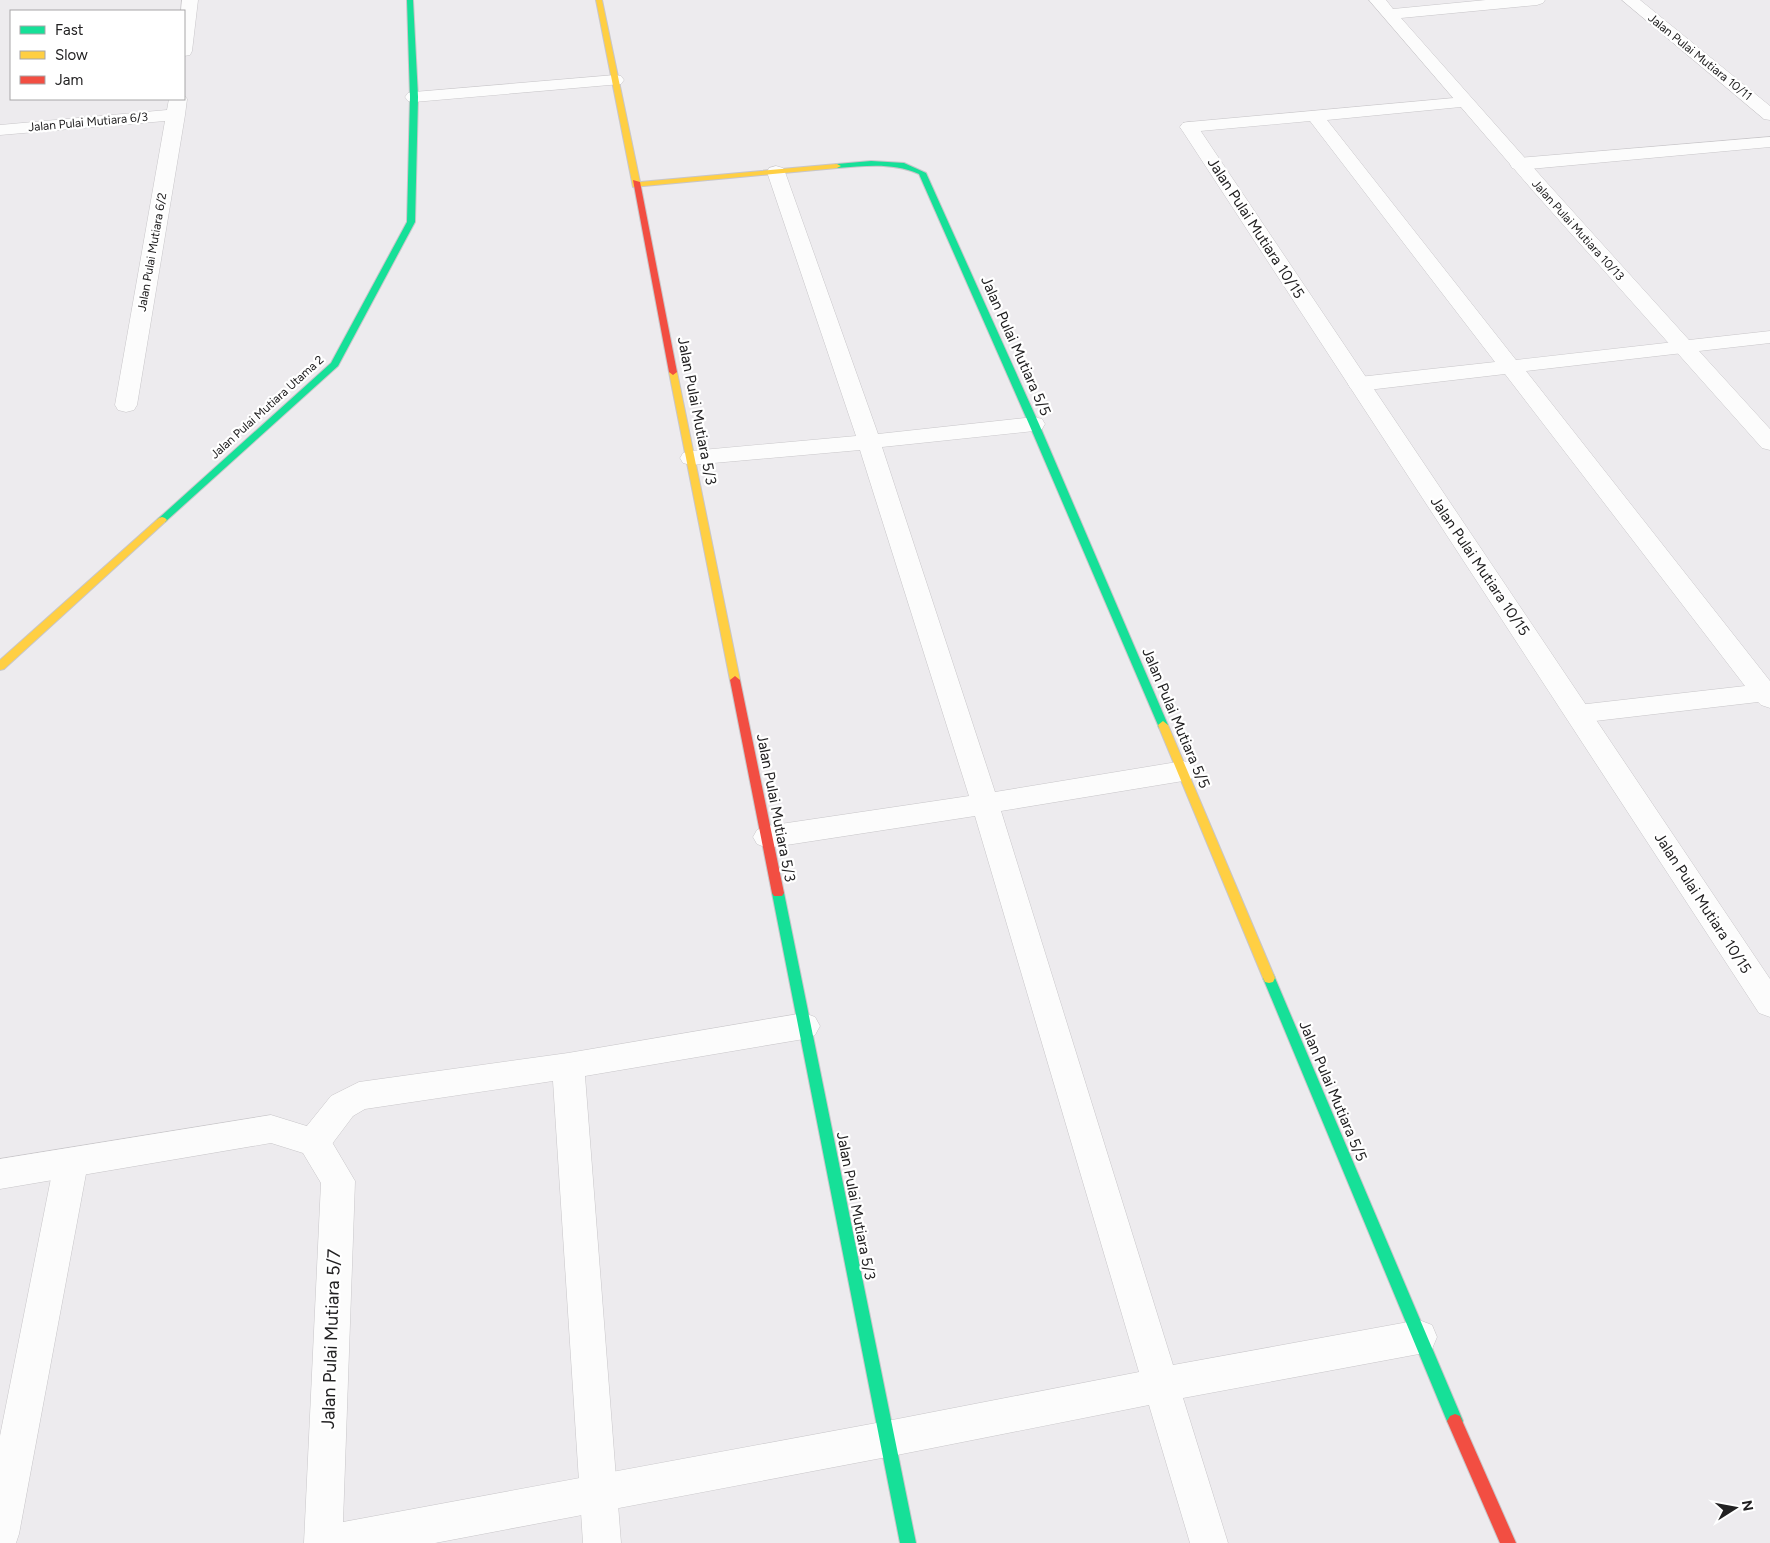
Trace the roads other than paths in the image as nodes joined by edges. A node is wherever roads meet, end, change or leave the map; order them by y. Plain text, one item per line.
1 (190, 0) edge
2 (410, 0) edge
3 (599, 0) edge
4 (1537, 0) edge
5 (1630, 0) edge
6 (1384, 7) edge
7 (185, 42) edge
8 (615, 80) junction
9 (414, 97) junction
10 (1465, 102) junction
11 (177, 107) edge
12 (1314, 115) junction
13 (1770, 115) edge
14 (0, 130) edge
15 (1770, 142) edge
16 (1519, 164) junction
17 (776, 172) junction
18 (636, 185) junction
19 (1770, 337) edge
20 (1683, 346) junction
21 (1511, 367) junction
22 (1359, 384) junction
23 (126, 405) dead end
24 (1034, 424) junction
25 (869, 442) junction
26 (1770, 443) edge
27 (691, 458) junction
28 (0, 666) edge
29 (1768, 694) edge
30 (1578, 714) junction
31 (1183, 771) junction
32 (984, 804) junction
33 (767, 837) junction
34 (1770, 1004) edge
35 (804, 1026) junction
36 (568, 1066) junction
37 (314, 1142) junction
38 (71, 1163) junction
39 (0, 1174) edge
40 (1419, 1337) junction
41 (1160, 1385) junction
42 (887, 1439) junction
43 (598, 1493) junction
44 (0, 1534) edge
45 (323, 1543) edge
46 (333, 1543) edge
47 (602, 1543) edge
48 (908, 1543) edge
49 (1209, 1543) edge
50 (1508, 1543) edge

1 - 7 street
2 - 9 street, Jalan Pulai Mutiara Utama 2
3 - 8 street, Jalan Pulai Mutiara 5/3
4 - 6 street
5 - 13 street, Jalan Pulai Mutiara 10/11
6 - 10 street, Jalan Pulai Mutiara 10/13
8 - 9 street
8 - 18 street, Jalan Pulai Mutiara 5/3
9 - 28 street, Jalan Pulai Mutiara Utama 2
10 - 12 street
10 - 16 street, Jalan Pulai Mutiara 10/13
11 - 14 street, Jalan Pulai Mutiara 6/3
11 - 23 street, Jalan Pulai Mutiara 6/2
12 - 21 street
12 - 22 street, Jalan Pulai Mutiara 10/15
15 - 16 street
16 - 20 street, Jalan Pulai Mutiara 10/13
17 - 18 street, Jalan Pulai Mutiara 5/5
17 - 24 street, Jalan Pulai Mutiara 5/5
17 - 25 street
18 - 27 street, Jalan Pulai Mutiara 5/3
19 - 20 street
20 - 21 street
20 - 26 street, Jalan Pulai Mutiara 10/13
21 - 22 street
21 - 29 street
22 - 30 street, Jalan Pulai Mutiara 10/15
24 - 25 street
24 - 31 street, Jalan Pulai Mutiara 5/5
25 - 27 street
25 - 32 street
27 - 33 street, Jalan Pulai Mutiara 5/3
29 - 30 street
30 - 34 street, Jalan Pulai Mutiara 10/15
31 - 32 street
31 - 40 street, Jalan Pulai Mutiara 5/5
32 - 33 street
32 - 41 street
33 - 35 street, Jalan Pulai Mutiara 5/3
35 - 36 street
35 - 42 street, Jalan Pulai Mutiara 5/3
36 - 37 street
36 - 43 street
37 - 38 street
37 - 45 street, Jalan Pulai Mutiara 5/7
38 - 39 street
38 - 44 street
40 - 41 street
40 - 50 street, Jalan Pulai Mutiara 5/5
41 - 42 street
41 - 49 street
42 - 43 street
42 - 48 street, Jalan Pulai Mutiara 5/3
43 - 46 street
43 - 47 street

